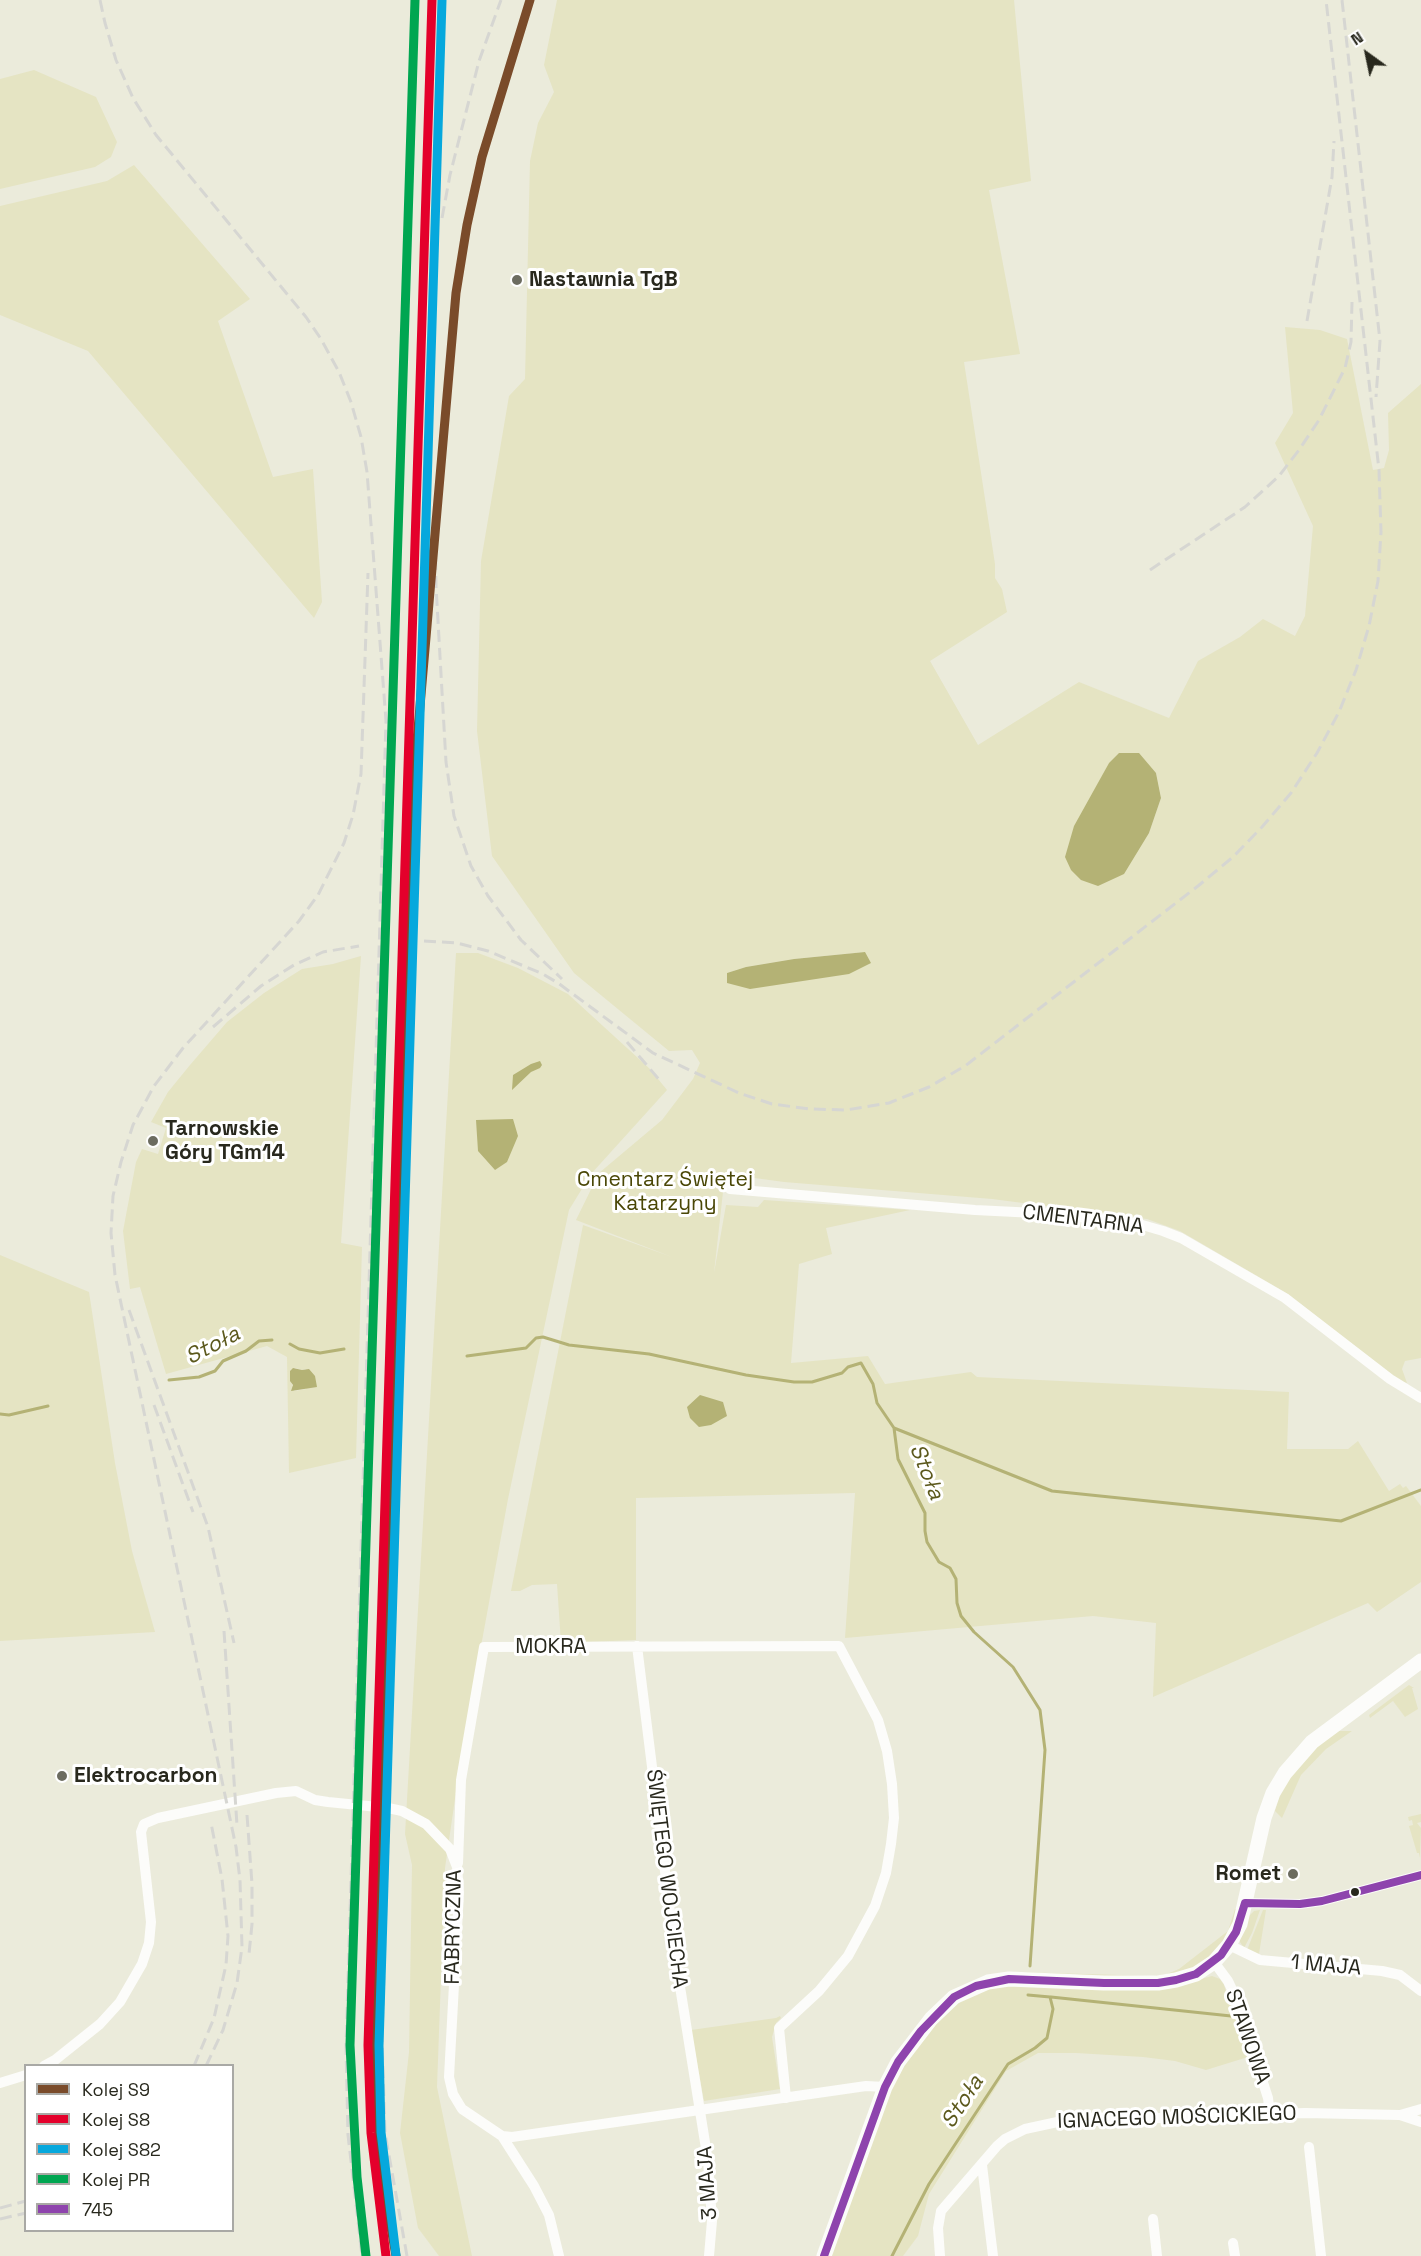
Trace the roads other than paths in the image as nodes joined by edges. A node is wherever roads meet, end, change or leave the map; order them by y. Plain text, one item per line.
1 (730, 1189) dead end
2 (1421, 1398) edge
3 (637, 1646) junction
4 (1421, 1661) edge
5 (457, 1867) junction
6 (1421, 1875) edge
7 (1245, 1903) junction
8 (1229, 1945) junction
9 (1214, 1962) junction
10 (1421, 1991) edge
11 (48, 2064) edge
12 (24, 2076) edge
13 (0, 2084) edge
14 (885, 2087) junction
15 (786, 2098) junction
16 (1421, 2109) edge
17 (700, 2111) junction
18 (1270, 2115) junction
19 (1400, 2115) junction
20 (1421, 2122) edge
21 (502, 2136) junction
22 (1309, 2146) dead end
23 (982, 2165) junction
24 (1153, 2219) dead end
25 (1233, 2243) dead end
26 (560, 2256) edge
27 (709, 2256) edge
28 (824, 2256) edge
29 (940, 2256) edge
30 (993, 2256) edge
31 (1157, 2256) edge
32 (1235, 2256) edge
33 (1321, 2256) edge

1 - 2 street, CMENTARNA
3 - 5 street, MOKRA
3 - 15 street, MOKRA
3 - 17 street, ŚWIĘTEGO WOJCIECHA
4 - 7 street
5 - 11 street, FABRYCZNA
5 - 21 street, FABRYCZNA
6 - 7 street
7 - 8 street
8 - 9 street
8 - 10 street, 1 MAJA
9 - 14 street
9 - 18 street, STAWOWA
12 - 13 street
14 - 15 street
14 - 28 street
15 - 17 street
16 - 19 street
17 - 21 street
17 - 27 street, 3 MAJA
18 - 19 street, IGNACEGO MOŚCICKIEGO
18 - 23 street, IGNACEGO MOŚCICKIEGO
19 - 20 street, IGNACEGO MOŚCICKIEGO
21 - 26 street
22 - 33 street
23 - 29 street, IGNACEGO MOŚCICKIEGO
23 - 30 street
24 - 31 street
25 - 32 street

